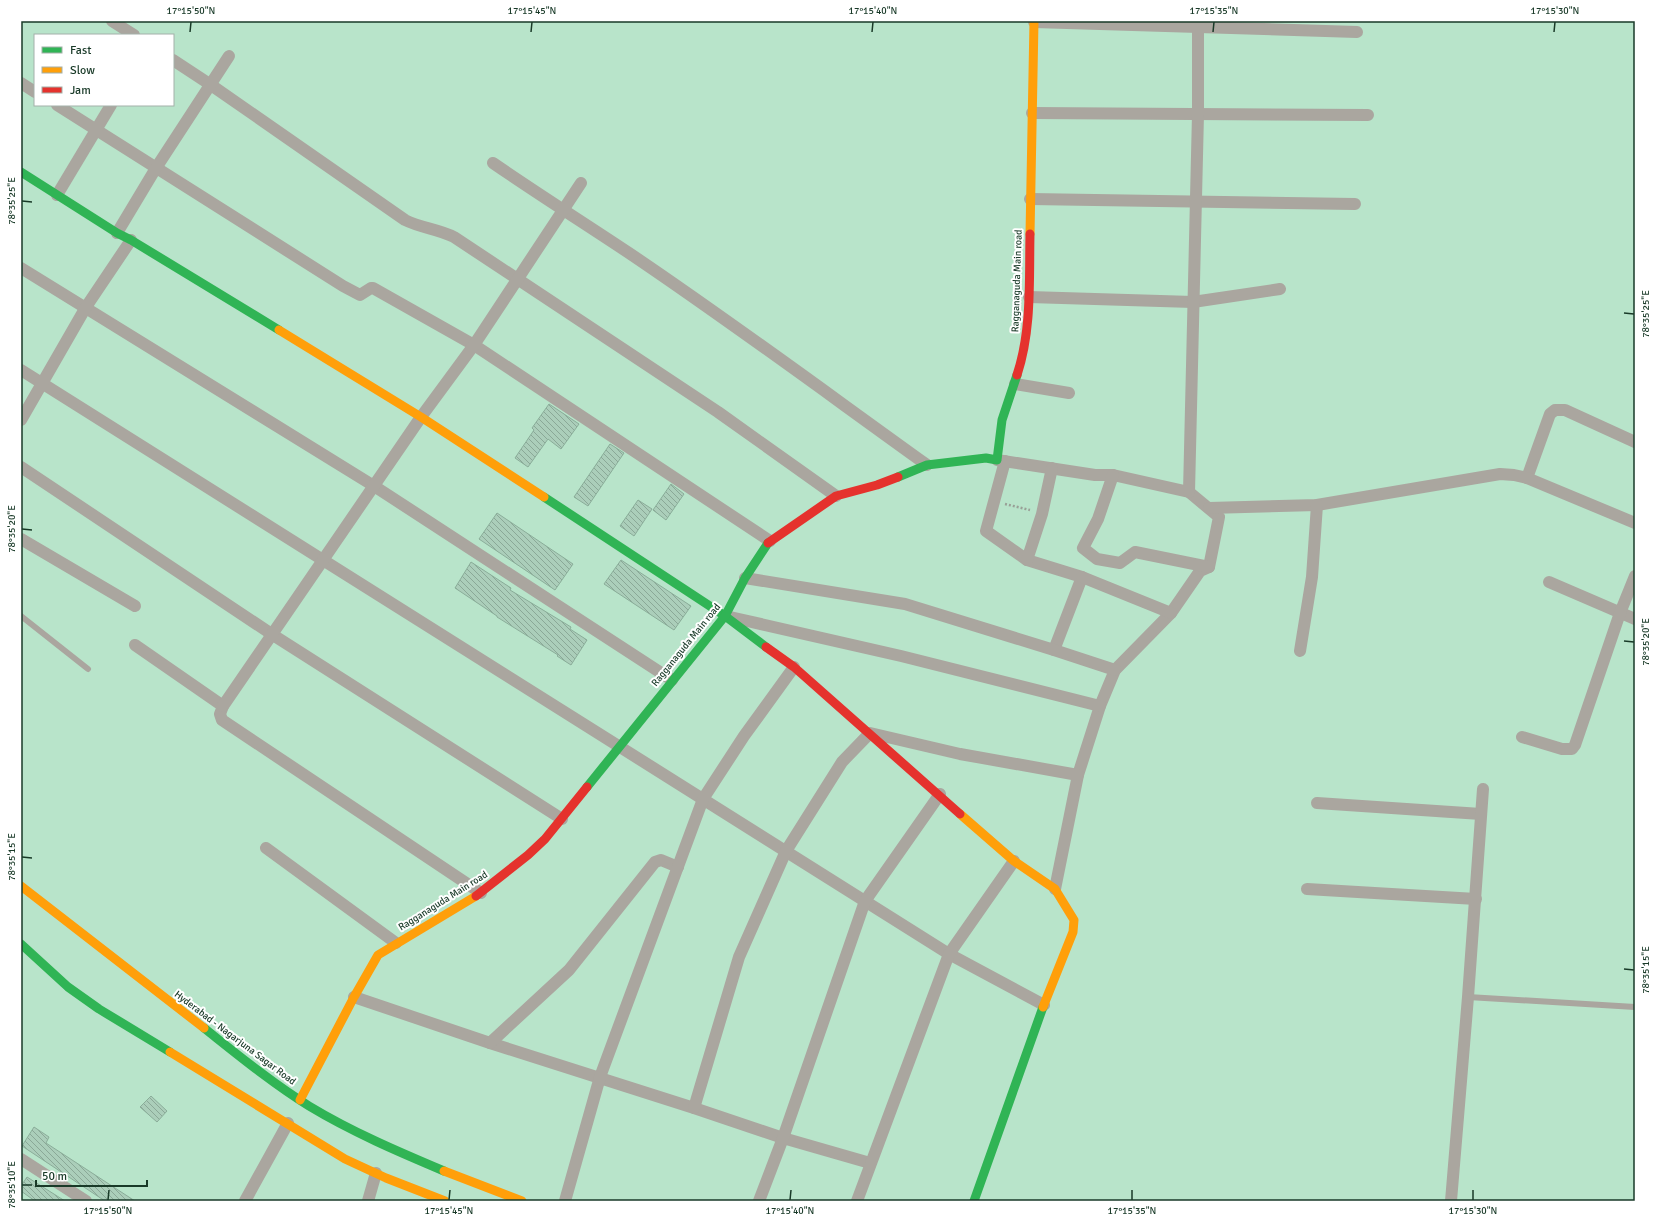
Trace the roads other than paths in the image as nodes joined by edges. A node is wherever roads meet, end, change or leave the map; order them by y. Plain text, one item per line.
1 (112, 21) edge
2 (1034, 21) edge
3 (1198, 23) edge
4 (1357, 32) dead end
5 (132, 34) edge
6 (229, 56) dead end
7 (174, 61) edge
8 (21, 84) edge
9 (211, 85) junction
10 (34, 91) edge
11 (59, 106) edge
12 (110, 106) edge
13 (1032, 113) junction
14 (1198, 114) junction
15 (1368, 115) dead end
16 (97, 129) junction
17 (493, 163) dead end
18 (156, 168) junction
19 (21, 172) edge
20 (581, 183) dead end
21 (57, 195) junction
22 (1030, 199) junction
23 (1196, 203) junction
24 (1355, 204) dead end
25 (563, 211) junction
26 (117, 233) junction
27 (131, 240) junction
28 (21, 268) edge
29 (518, 280) junction
30 (1280, 289) dead end
31 (1029, 297) junction
32 (1193, 302) junction
33 (86, 307) junction
34 (474, 345) junction
35 (21, 370) edge
36 (42, 383) junction
37 (1015, 384) junction
38 (1069, 393) dead end
39 (421, 417) junction
40 (21, 420) edge
41 (1635, 442) edge
42 (1001, 460) junction
43 (927, 465) junction
44 (21, 467) edge
45 (1052, 468) junction
46 (1113, 475) junction
47 (1527, 478) junction
48 (374, 486) junction
49 (1189, 492) junction
50 (836, 496) junction
51 (1317, 505) junction
52 (1209, 508) junction
53 (1635, 522) edge
54 (21, 539) edge
55 (770, 540) junction
56 (324, 560) junction
57 (1027, 560) junction
58 (1209, 567) junction
59 (1082, 576) junction
60 (1635, 576) edge
61 (745, 578) junction
62 (1549, 582) dead end
63 (135, 606) dead end
64 (1171, 613) junction
65 (1620, 613) junction
66 (21, 616) edge
67 (725, 616) junction
68 (1635, 619) edge
69 (273, 635) junction
70 (135, 645) dead end
71 (1054, 650) junction
72 (1300, 651) dead end
73 (794, 667) junction
74 (88, 669) dead end
75 (1115, 670) junction
76 (672, 680) junction
77 (222, 706) junction
78 (1100, 706) junction
79 (870, 734) junction
80 (1522, 737) dead end
81 (619, 746) junction
82 (1078, 774) junction
83 (1483, 789) dead end
84 (940, 794) junction
85 (703, 799) junction
86 (1317, 804) dead end
87 (1481, 814) junction
88 (562, 819) junction
89 (266, 848) dead end
90 (786, 851) junction
91 (1014, 861) junction
92 (678, 867) junction
93 (21, 886) edge
94 (1055, 889) junction
95 (1307, 889) dead end
96 (481, 892) junction
97 (1476, 899) junction
98 (865, 901) junction
99 (396, 943) junction
100 (21, 944) edge
101 (949, 954) junction
102 (354, 997) junction
103 (1468, 997) junction
104 (1044, 1005) junction
105 (1635, 1006) edge
106 (490, 1043) junction
107 (600, 1077) junction
108 (300, 1100) junction
109 (694, 1108) junction
110 (288, 1123) junction
111 (783, 1138) junction
112 (21, 1159) edge
113 (870, 1163) junction
114 (376, 1173) junction
115 (86, 1201) edge
116 (245, 1201) edge
117 (368, 1201) edge
118 (445, 1201) edge
119 (522, 1201) edge
120 (565, 1201) edge
121 (759, 1201) edge
122 (857, 1201) edge
123 (974, 1201) edge
124 (1451, 1201) edge

1 - 5 street
2 - 3 street
2 - 13 street, Ragganaguda Main road
3 - 4 street
3 - 14 street
6 - 9 street
7 - 9 street
8 - 10 street
9 - 18 street
9 - 29 street
11 - 16 street
12 - 16 street
13 - 14 street
13 - 22 street, Ragganaguda Main road
14 - 15 street
14 - 23 street
16 - 18 street
16 - 21 street
17 - 25 street
18 - 26 street
18 - 34 street
19 - 21 street
20 - 25 street
21 - 26 street
22 - 23 street
22 - 31 street, Ragganaguda Main road
23 - 24 street
23 - 32 street
25 - 29 street
25 - 43 street
26 - 27 street
27 - 33 street
27 - 39 street
28 - 33 street
29 - 34 street
29 - 50 street
30 - 32 street
31 - 32 street
31 - 37 street, Ragganaguda Main road
32 - 49 street
33 - 36 street
33 - 48 street
34 - 39 street
34 - 55 street
35 - 36 street
36 - 40 street
36 - 56 street
37 - 38 street
37 - 42 street, Ragganaguda Main road
39 - 48 street
39 - 67 street
41 - 47 street
42 - 43 street, Ragganaguda Main road
42 - 45 street
42 - 57 street
43 - 50 street, Ragganaguda Main road
44 - 69 street
45 - 46 street
45 - 57 street
46 - 49 street
46 - 58 street
47 - 51 street
47 - 53 street
48 - 56 street
48 - 76 street
49 - 52 street
50 - 55 street, Ragganaguda Main road
51 - 52 street
51 - 72 street
52 - 58 street
54 - 63 street
55 - 61 street, Ragganaguda Main road
56 - 69 street
56 - 81 street
57 - 59 street
58 - 64 street
59 - 64 street
59 - 71 street
60 - 65 street
61 - 67 street, Ragganaguda Main road
61 - 71 street
62 - 65 street
64 - 75 street
65 - 68 street
65 - 80 street
66 - 74 lane
67 - 73 street
67 - 76 street, Ragganaguda Main road
67 - 78 street
69 - 77 street
69 - 88 street
70 - 77 street
71 - 75 street
73 - 79 street
73 - 85 street
75 - 78 street
76 - 81 street, Ragganaguda Main road
77 - 96 street
78 - 82 street
79 - 82 street
79 - 84 street
79 - 90 street
81 - 85 street
81 - 88 street, Ragganaguda Main road
82 - 94 street
83 - 87 street
84 - 91 street
84 - 98 street
85 - 90 street
85 - 92 street
86 - 87 street
87 - 97 street
88 - 96 street, Ragganaguda Main road
89 - 99 street
90 - 98 street
90 - 109 street
91 - 94 street
91 - 101 street
92 - 106 street
92 - 107 street
93 - 108 street, Hyderabad - Nagarjuna Sagar Road
94 - 104 street
95 - 97 street
96 - 99 street, Ragganaguda Main road
97 - 103 street
98 - 101 street
98 - 111 street
99 - 102 street, Ragganaguda Main road
100 - 110 street
101 - 104 street
101 - 113 street
102 - 106 street
102 - 108 street, Ragganaguda Main road
103 - 105 lane
103 - 124 street
104 - 123 street
106 - 107 street
107 - 109 street
107 - 120 street
108 - 119 street, Hyderabad - Nagarjuna Sagar Road
109 - 111 street
110 - 114 street
110 - 116 street
111 - 113 street
111 - 121 street
112 - 115 street
113 - 122 street
114 - 117 street
114 - 118 street

